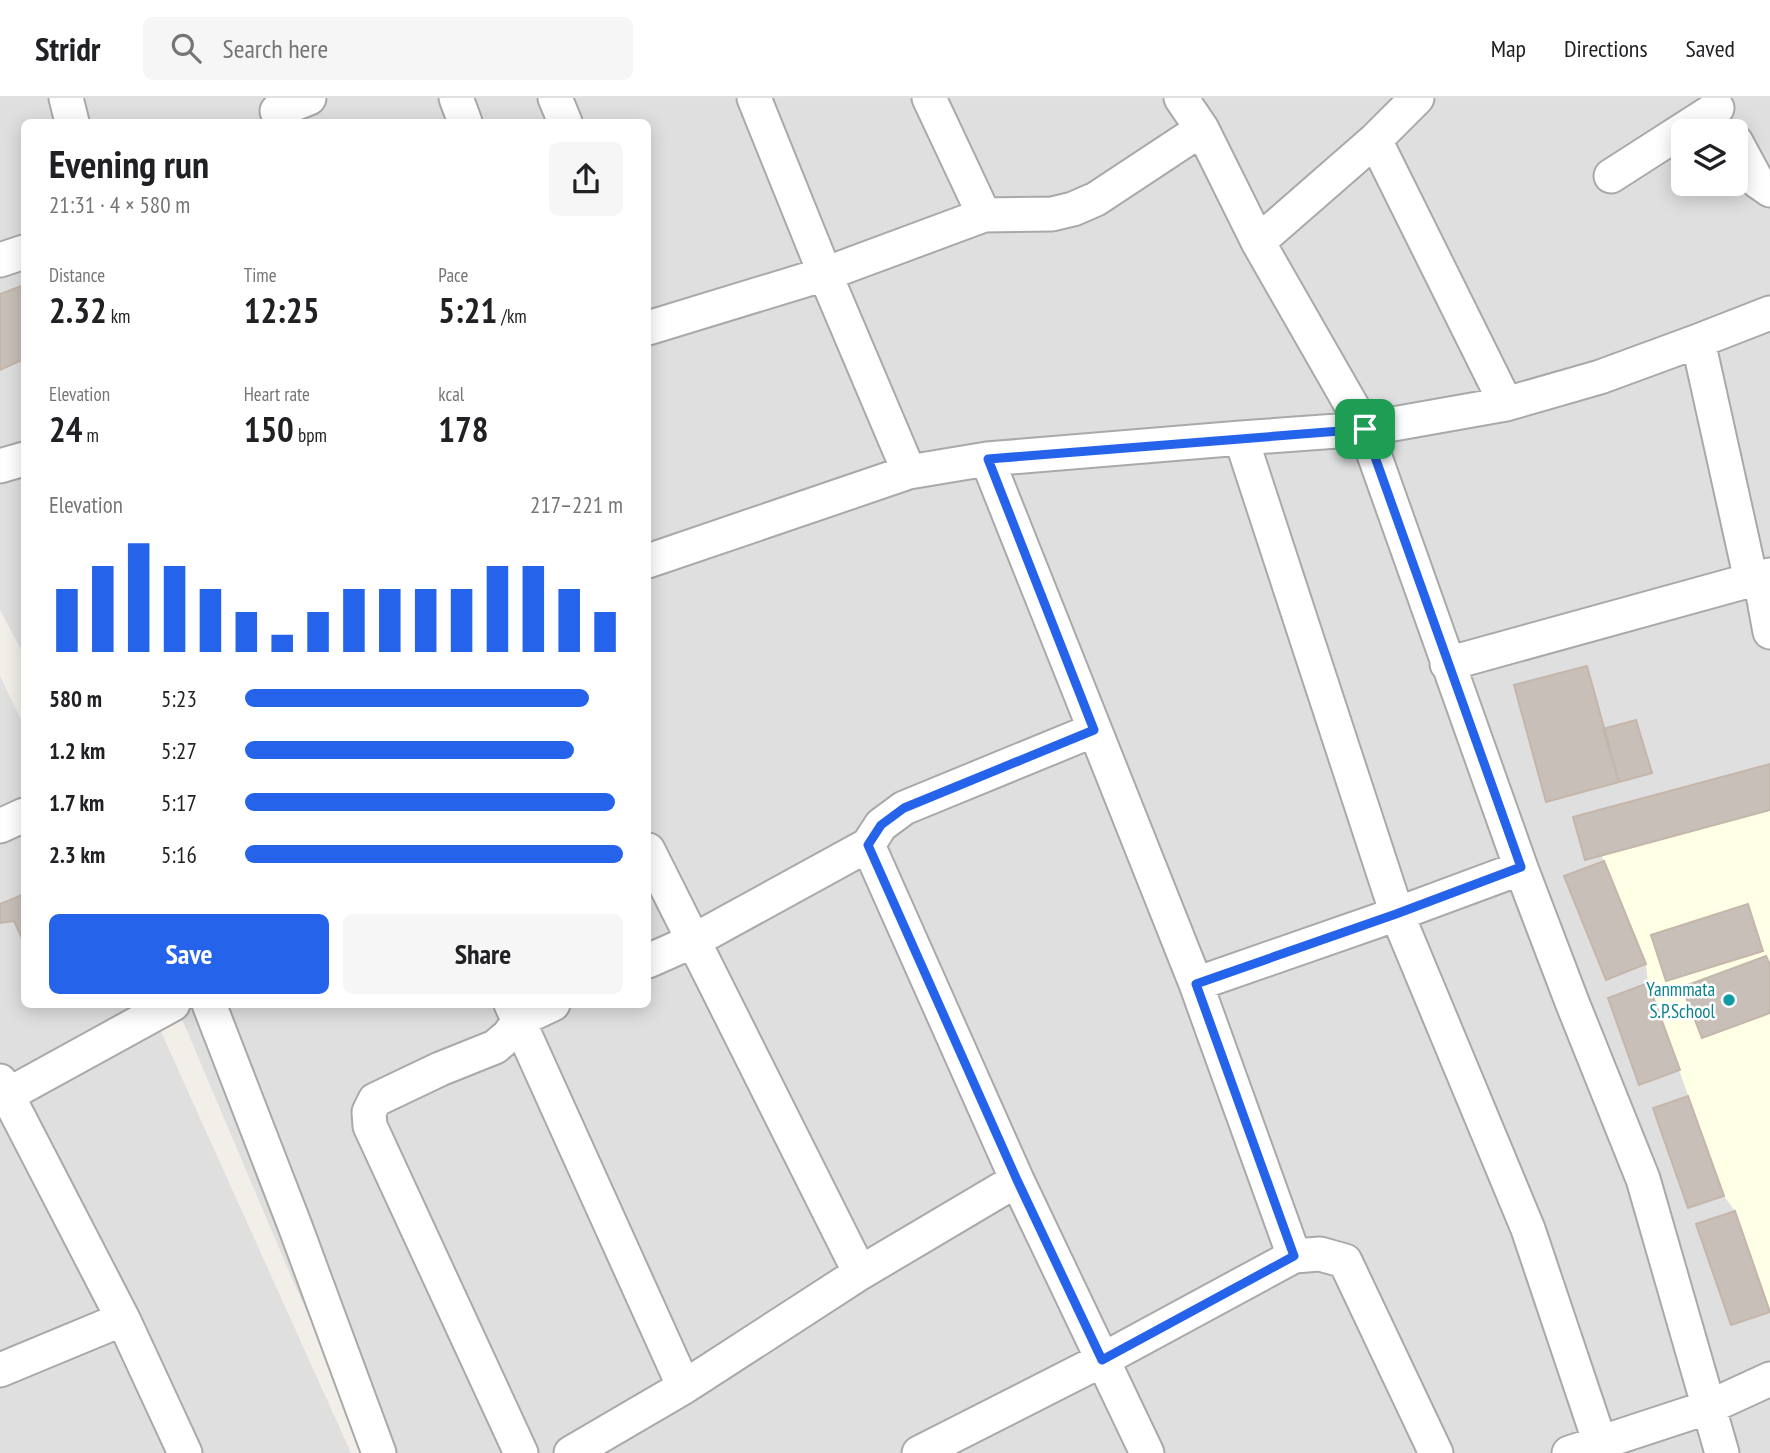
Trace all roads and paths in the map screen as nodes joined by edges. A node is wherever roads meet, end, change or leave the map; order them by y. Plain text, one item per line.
1 (66, 98) edge
2 (309, 98) edge
3 (456, 98) edge
4 (555, 98) edge
5 (754, 98) edge
6 (929, 98) edge
7 (1181, 98) edge
8 (1417, 98) edge
9 (277, 111) dead end
10 (1720, 112) edge
11 (71, 119) edge
12 (464, 119) edge
13 (564, 119) edge
14 (1202, 129) junction
15 (1375, 139) junction
16 (1748, 163) edge
17 (1611, 176) dead end
18 (1770, 190) edge
19 (984, 215) junction
20 (1258, 242) junction
21 (21, 253) edge
22 (0, 260) edge
23 (825, 274) junction
24 (1770, 313) edge
25 (651, 322) edge
26 (1698, 341) junction
27 (1506, 404) junction
28 (1365, 429) junction
29 (1241, 438) junction
30 (988, 459) junction
31 (21, 460) edge
32 (0, 466) edge
33 (909, 472) junction
34 (651, 560) edge
35 (1760, 578) edge
36 (1770, 632) edge
37 (1447, 664) junction
38 (1094, 730) junction
39 (21, 816) edge
40 (0, 825) edge
41 (868, 845) junction
42 (651, 856) edge
43 (1521, 867) junction
44 (1396, 914) junction
45 (693, 941) junction
46 (651, 960) edge
47 (1196, 984) junction
48 (165, 1008) edge
49 (211, 1008) edge
50 (534, 1008) edge
51 (515, 1012) edge
52 (3, 1092) edge
53 (1017, 1180) junction
54 (1294, 1256) junction
55 (860, 1273) junction
56 (123, 1319) junction
57 (1102, 1360) junction
58 (0, 1370) edge
59 (1770, 1379) edge
60 (684, 1387) junction
61 (1709, 1407) junction
62 (1600, 1443) junction
63 (185, 1453) edge
64 (379, 1453) edge
65 (521, 1453) edge
66 (571, 1453) edge
67 (919, 1453) edge
68 (1147, 1453) edge
69 (1436, 1453) edge
70 (1569, 1453) edge
71 (1722, 1453) edge

1 - 11 street
2 - 9 street
3 - 12 street
4 - 13 street
5 - 23 street
6 - 19 street
7 - 14 street
8 - 15 street
10 - 17 street
14 - 19 street
14 - 20 street
15 - 20 street
15 - 27 street
16 - 18 street
19 - 23 street
20 - 28 street
21 - 22 street
23 - 25 street
23 - 33 street
24 - 26 street
26 - 27 street
26 - 35 street
27 - 28 street
28 - 29 street
28 - 37 street
29 - 30 street
29 - 44 street
30 - 33 street
30 - 38 street
31 - 32 street
33 - 34 street
35 - 36 street
35 - 37 street
37 - 43 street
38 - 41 street
38 - 47 street
39 - 40 street
41 - 45 street
41 - 53 street
42 - 45 street
43 - 44 street
43 - 61 street
44 - 47 street
44 - 62 street
45 - 46 street
45 - 55 street
47 - 54 street
48 - 52 street
49 - 64 street
50 - 51 street
51 - 60 street
51 - 65 street
52 - 56 street
53 - 55 street
53 - 57 street
54 - 57 street
54 - 69 street
55 - 60 street
56 - 58 street
56 - 63 street
57 - 67 street
57 - 68 street
59 - 61 street
60 - 66 street
61 - 62 street
61 - 71 street
62 - 70 street

